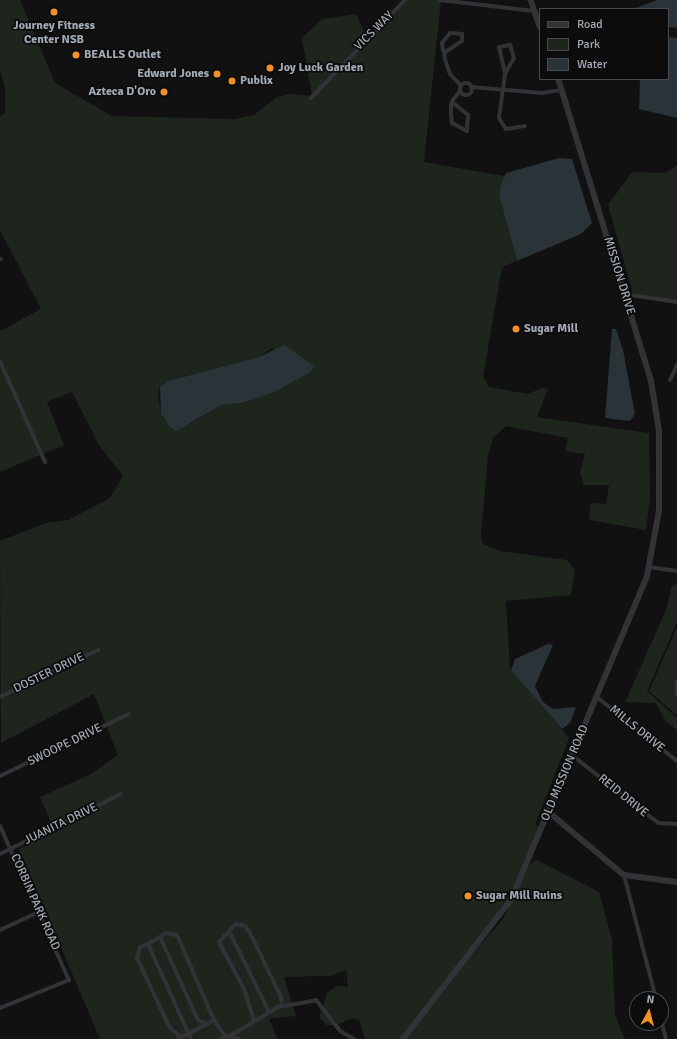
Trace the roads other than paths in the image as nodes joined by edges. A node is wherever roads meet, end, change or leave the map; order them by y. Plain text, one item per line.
1 (405, 0) edge
2 (440, 0) edge
3 (531, 0) edge
4 (462, 1) edge
5 (534, 11) junction
6 (539, 24) edge
7 (444, 53) junction
8 (505, 74) junction
9 (558, 80) edge
10 (461, 86) junction
11 (471, 87) junction
12 (504, 89) junction
13 (562, 90) junction
14 (460, 91) junction
15 (311, 98) dead end
16 (452, 102) junction
17 (525, 126) dead end
18 (624, 294) junction
19 (677, 302) edge
20 (0, 361) edge
21 (677, 365) edge
22 (670, 380) dead end
23 (45, 462) dead end
24 (660, 476) joint
25 (648, 567) junction
26 (677, 571) edge
27 (98, 650) dead end
28 (677, 681) edge
29 (677, 695) edge
30 (0, 697) edge
31 (598, 698) junction
32 (129, 714) dead end
33 (573, 756) junction
34 (677, 761) edge
35 (0, 776) edge
36 (121, 794) dead end
37 (549, 812) junction
38 (677, 824) edge
39 (0, 826) edge
40 (12, 848) junction
41 (0, 854) edge
42 (624, 875) junction
43 (677, 882) edge
44 (39, 912) junction
45 (0, 930) edge
46 (230, 933) junction
47 (160, 937) junction
48 (148, 944) junction
49 (654, 991) edge
50 (282, 1006) junction
51 (0, 1008) edge
52 (269, 1012) junction
53 (198, 1020) junction
54 (214, 1020) junction
55 (254, 1020) junction
56 (207, 1024) junction
57 (197, 1029) junction
58 (188, 1034) junction
59 (230, 1037) edge
60 (180, 1038) edge
61 (191, 1039) edge
62 (220, 1039) edge
63 (239, 1039) edge
64 (354, 1039) edge
65 (403, 1039) edge

1 - 15 street, VICS WAY
2 - 4 street
3 - 5 street
4 - 5 street
5 - 6 street
7 - 7 street
7 - 10 street
8 - 8 street
8 - 12 street
9 - 13 street, MISSION DRIVE
10 - 11 street
10 - 14 street
11 - 12 street
11 - 14 street
12 - 13 street
12 - 17 street
13 - 18 street, MISSION DRIVE
14 - 16 street
16 - 16 street
18 - 19 street
18 - 24 street, MISSION DRIVE
20 - 23 street
21 - 22 street
24 - 25 street, OLD MISSION ROAD
25 - 26 street
25 - 31 street, OLD MISSION ROAD
27 - 30 street, DOSTER DRIVE
28 - 29 street
31 - 33 street, OLD MISSION ROAD
31 - 34 street, MILLS DRIVE
32 - 35 street, SWOOPE DRIVE
33 - 37 street, OLD MISSION ROAD
33 - 38 street, REID DRIVE
36 - 40 street, JUANITA DRIVE
37 - 42 street
37 - 65 street, OLD MISSION ROAD
39 - 40 street, CORBIN PARK ROAD
40 - 41 street, JUANITA DRIVE
40 - 44 street, CORBIN PARK ROAD
42 - 43 street
42 - 49 street
44 - 45 street
44 - 51 street, CORBIN PARK ROAD
46 - 50 street
46 - 52 street
46 - 55 street
47 - 48 street
47 - 53 street
47 - 54 street
48 - 58 street
48 - 60 street
50 - 52 street
50 - 64 street
52 - 55 street
53 - 56 street
53 - 57 street
54 - 56 street
54 - 59 street
55 - 59 street
56 - 57 street
57 - 58 street
58 - 60 street
58 - 61 street
59 - 62 street
59 - 63 street

